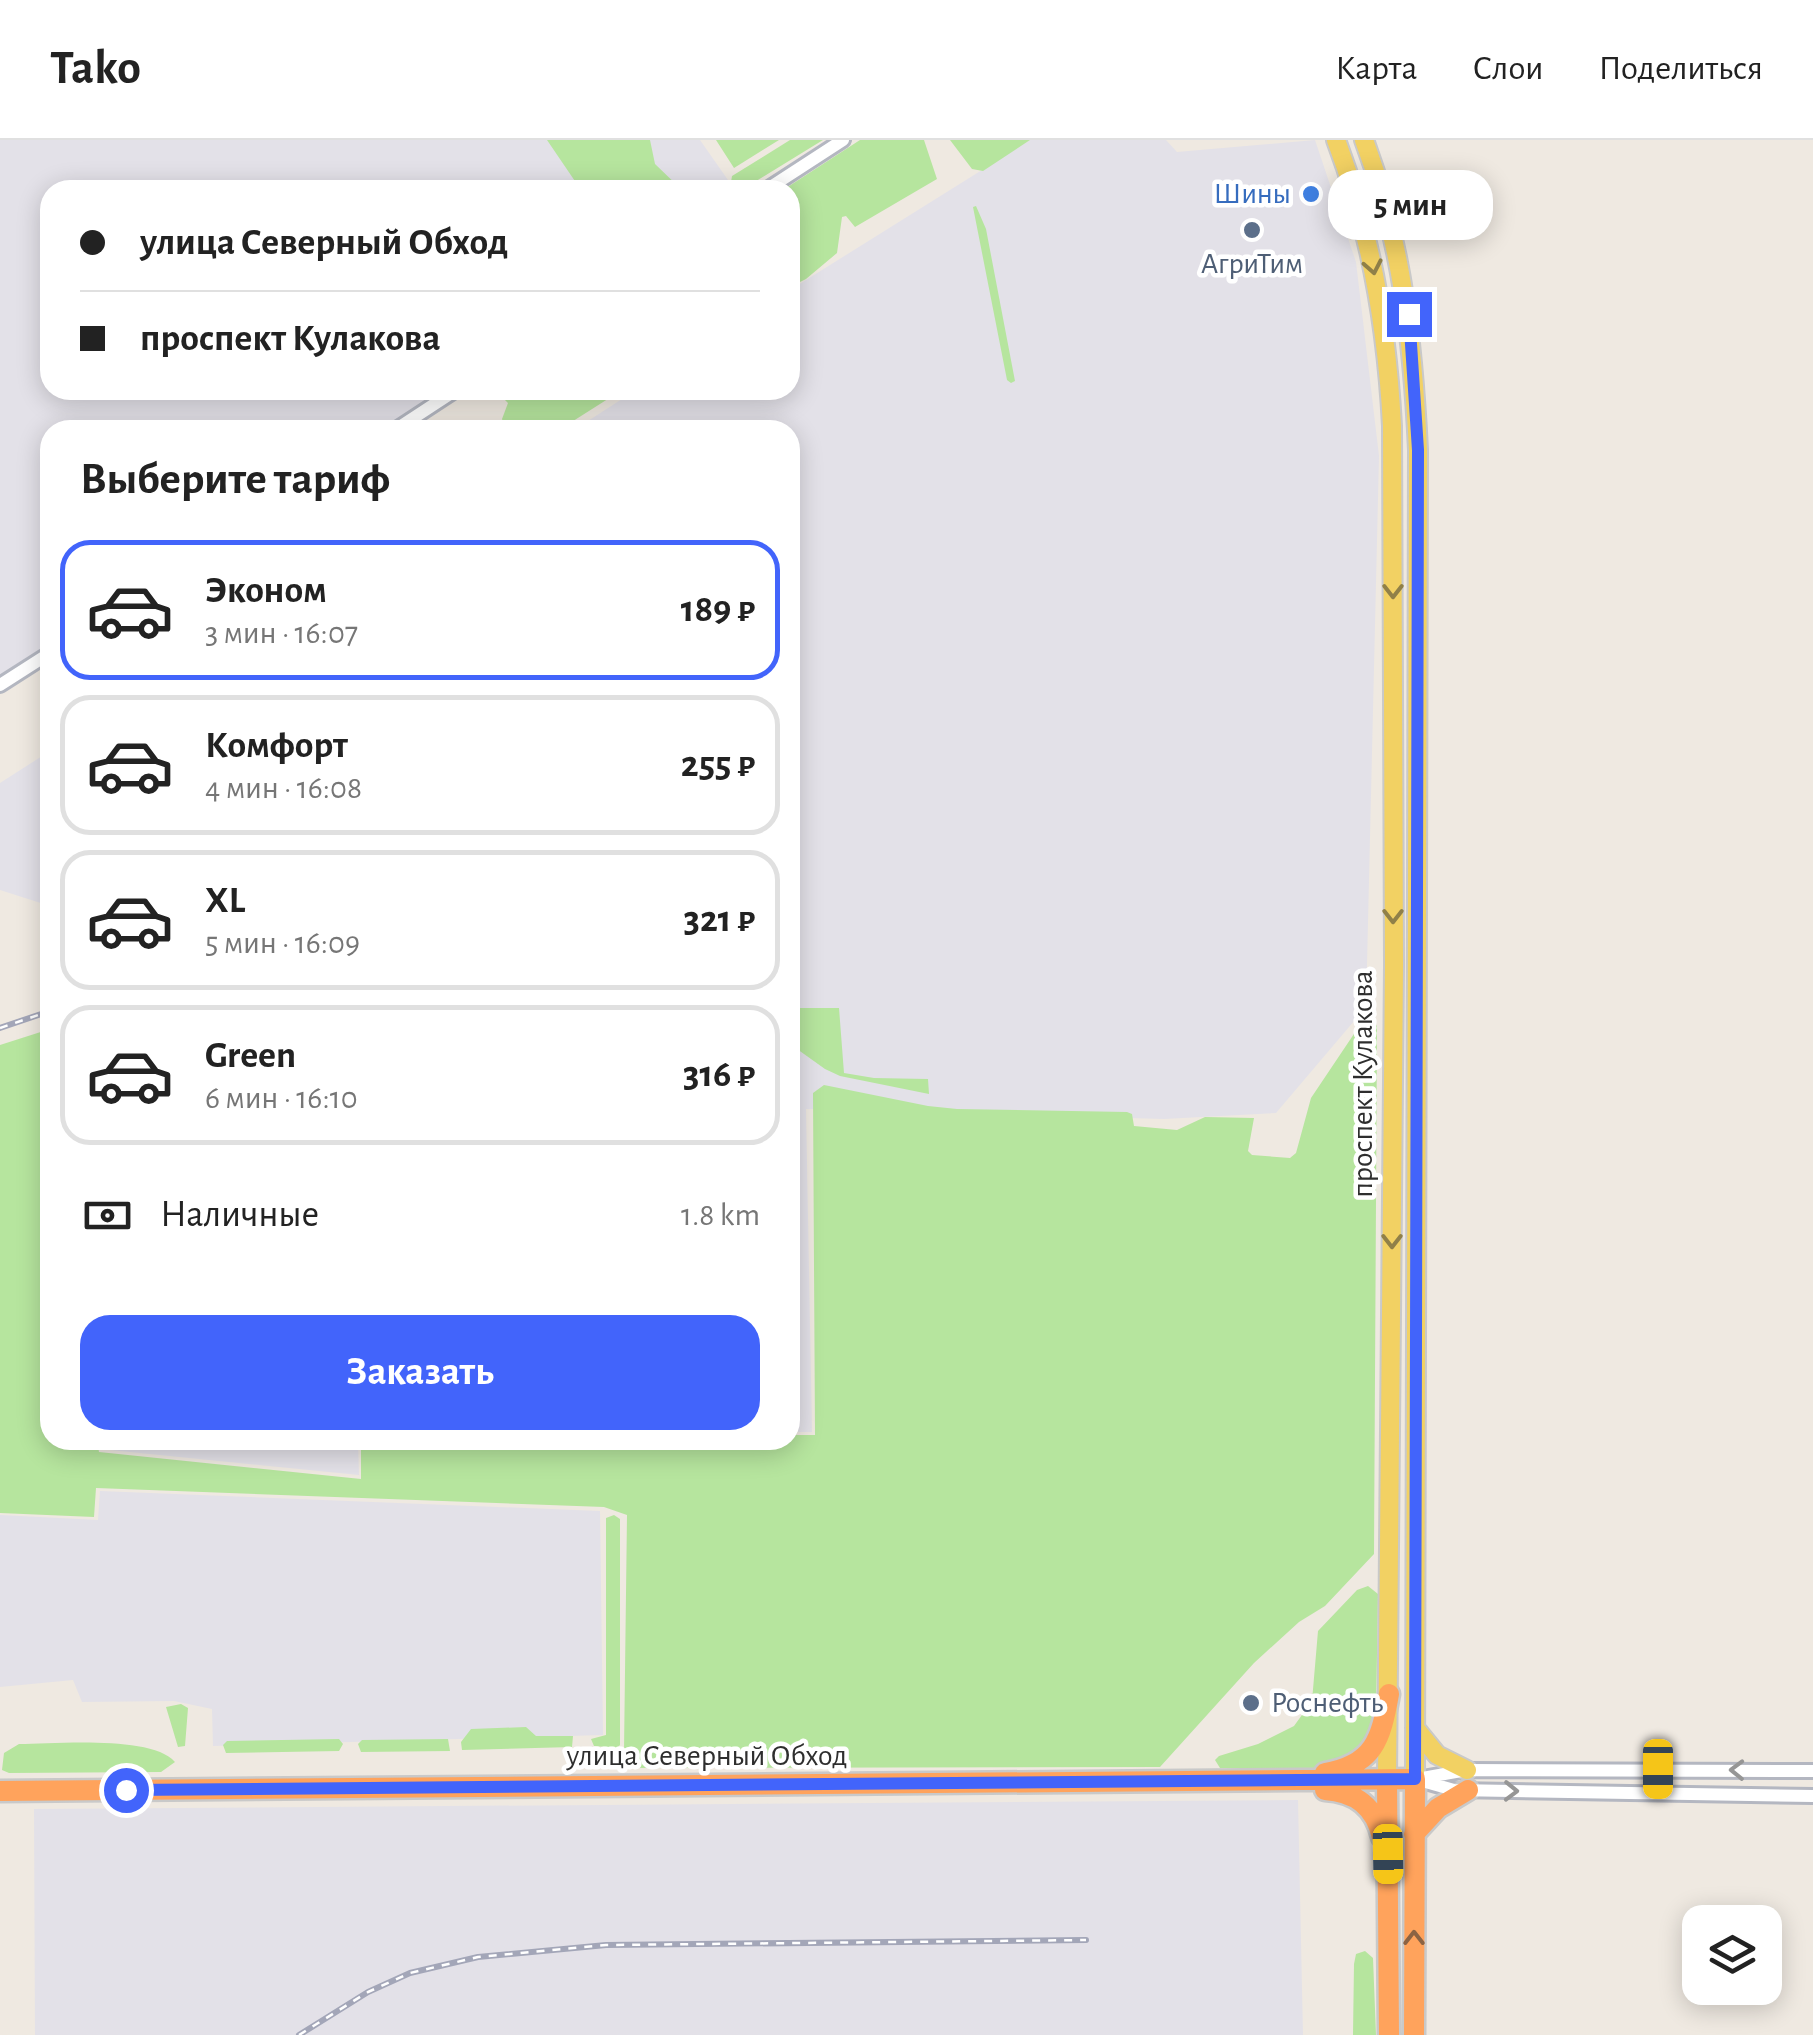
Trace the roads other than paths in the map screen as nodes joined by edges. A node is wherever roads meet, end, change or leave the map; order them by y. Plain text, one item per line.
1 (843, 140) edge
2 (1336, 140) edge
3 (1364, 140) edge
4 (781, 180) edge
5 (440, 400) edge
6 (410, 420) edge
7 (40, 659) edge
8 (0, 685) edge
9 (1389, 1694) junction
10 (1415, 1728) junction
11 (1658, 1769) junction
12 (1781, 1770) junction
13 (1813, 1770) edge
14 (1415, 1779) junction
15 (1387, 1780) junction
16 (1467, 1780) junction
17 (1306, 1782) junction
18 (0, 1791) edge
19 (1658, 1793) junction
20 (1780, 1795) junction
21 (1813, 1796) edge
22 (1414, 1834) junction
23 (1389, 1885) junction
24 (1389, 2035) edge
25 (1414, 2035) edge

1 - 4 street
2 -> 9 main road, проспект Кулакова
3 - 10 main road, проспект Кулакова
5 - 6 street
7 - 8 street
9 - 15 main road, проспект Кулакова
9 - 17 highway
10 - 14 main road, проспект Кулакова
10 - 16 main road
12 -> 11 street
11 - 16 street
11 - 19 street
12 - 13 street
12 - 20 street
14 - 15 highway, улица Северный Обход
14 - 16 street
14 - 16 street
14 - 22 highway, проспект Кулакова
15 - 17 highway, улица Северный Обход
15 - 23 highway, проспект Кулакова
16 -> 19 street
16 - 22 highway
17 - 18 highway, улица Северный Обход
17 - 23 highway
19 - 20 street
20 - 21 street
25 -> 22 highway, проспект Кулакова
23 - 24 highway, проспект Кулакова

